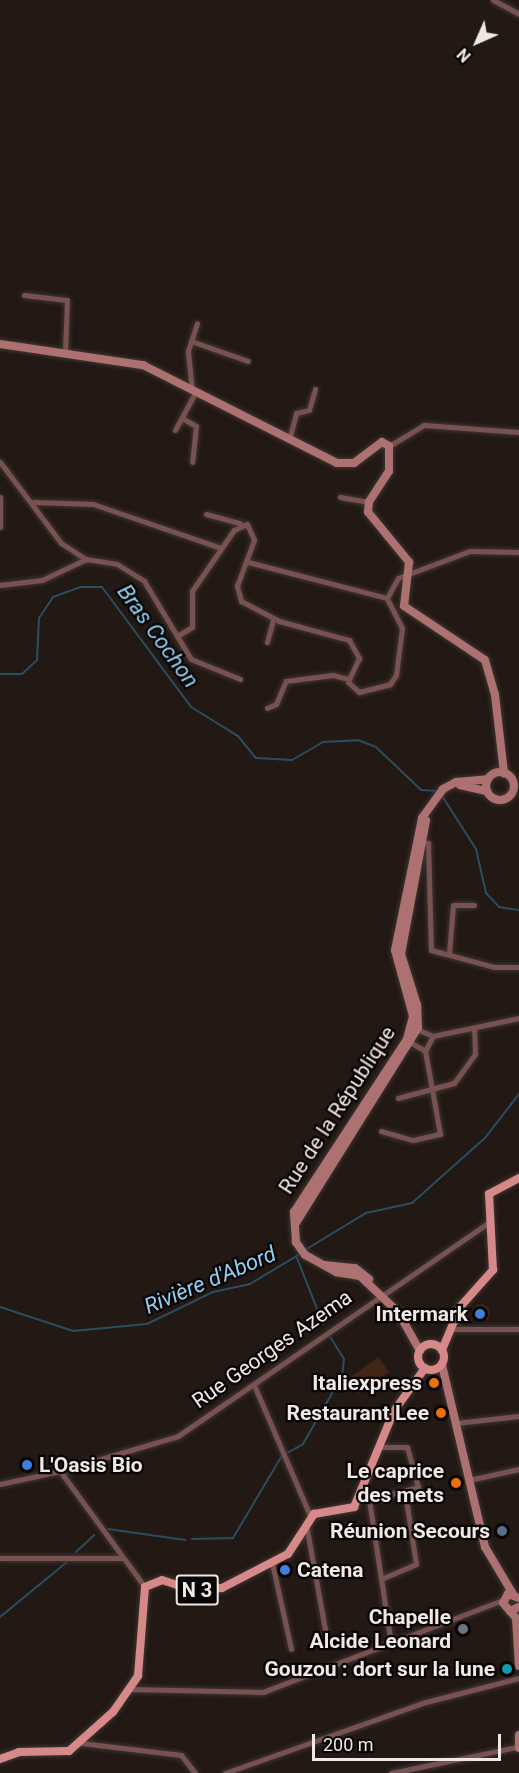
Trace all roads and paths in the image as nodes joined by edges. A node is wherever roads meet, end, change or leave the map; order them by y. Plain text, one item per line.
1 (494, 0) edge
2 (519, 14) edge
3 (24, 295) dead end
4 (197, 323) dead end
5 (191, 341) junction
6 (0, 344) edge
7 (65, 351) junction
8 (248, 361) dead end
9 (315, 389) dead end
10 (194, 393) junction
11 (182, 418) junction
12 (175, 430) dead end
13 (519, 432) edge
14 (288, 441) junction
15 (389, 446) junction
16 (0, 462) edge
17 (192, 462) dead end
18 (0, 497) edge
19 (339, 497) dead end
20 (34, 502) junction
21 (369, 502) junction
22 (206, 514) dead end
23 (240, 523) junction
24 (0, 527) edge
25 (221, 548) junction
26 (519, 552) edge
27 (86, 559) junction
28 (248, 562) junction
29 (411, 573) junction
30 (0, 585) edge
31 (387, 598) junction
32 (273, 619) junction
33 (177, 636) junction
34 (267, 642) dead end
35 (348, 679) junction
36 (240, 680) dead end
37 (267, 708) dead end
38 (500, 756) junction
39 (511, 776) edge
40 (491, 777) junction
41 (516, 785) edge
42 (447, 787) junction
43 (487, 791) junction
44 (419, 839) junction
45 (474, 905) dead end
46 (449, 953) junction
47 (519, 967) edge
48 (519, 1018) edge
49 (474, 1028) junction
50 (411, 1036) junction
51 (434, 1036) junction
52 (425, 1051) junction
53 (433, 1092) junction
54 (398, 1098) dead end
55 (381, 1131) dead end
56 (519, 1178) edge
57 (489, 1222) junction
58 (379, 1293) junction
59 (451, 1329) junction
60 (519, 1329) edge
61 (442, 1346) junction
62 (423, 1348) junction
63 (422, 1365) junction
64 (441, 1369) junction
65 (254, 1385) junction
66 (519, 1416) edge
67 (456, 1423) junction
68 (379, 1447) junction
69 (519, 1469) edge
70 (60, 1471) junction
71 (469, 1480) junction
72 (0, 1484) edge
73 (405, 1493) junction
74 (366, 1496) junction
75 (308, 1521) junction
76 (0, 1558) edge
77 (121, 1558) junction
78 (272, 1563) junction
79 (381, 1579) junction
80 (504, 1585) junction
81 (145, 1587) junction
82 (517, 1595) edge
83 (506, 1604) junction
84 (519, 1608) edge
85 (326, 1635) dead end
86 (391, 1643) junction
87 (291, 1649) dead end
88 (519, 1666) edge
89 (519, 1678) edge
90 (132, 1689) junction
91 (81, 1743) junction
92 (518, 1743) edge
93 (0, 1759) edge
94 (195, 1773) edge
95 (225, 1773) edge
96 (391, 1773) edge

1 - 2 street
3 - 7 street
4 - 5 street
5 - 8 street
5 - 10 street
6 - 7 street
7 - 10 street
9 - 14 street
10 - 11 street
10 - 14 street
11 - 12 street
11 - 17 street
13 - 15 street
14 - 15 street
15 - 21 street
16 - 20 street
18 - 24 street
19 - 21 street
20 - 25 street
20 - 27 street
21 - 29 street
22 - 23 street
23 - 25 street
23 - 28 street
25 - 33 street
26 - 29 street
27 - 30 street
27 - 33 street
28 - 31 street
28 - 32 street
29 - 31 street
29 - 38 street
31 - 35 street
32 - 34 street
32 - 35 street
33 - 36 street
35 - 37 street
38 - 39 street
38 - 40 street
39 - 40 street, Rue de la République
39 - 41 street
40 - 42 street, Rue de la République
40 - 43 street
41 - 43 street
42 - 43 street
42 - 44 street, Rue de la République
44 - 46 street
44 - 50 street, Rue de la République
45 - 46 street
46 - 47 street
48 - 49 street
49 - 51 street
49 - 53 street
50 - 51 street
50 - 52 street
50 - 58 street, Rue de la République
51 - 52 street
52 - 53 street
53 - 54 street
53 - 55 street
56 - 57 main road
57 - 58 street, Rue Georges Azema
57 - 59 main road
58 - 62 street, Rue de la République
58 - 65 street, Rue Georges Azema
59 - 60 street
59 - 61 main road
61 - 62 main road
61 - 64 main road
62 - 63 main road
63 - 64 main road
63 - 68 main road
64 - 67 street
65 - 70 street, Rue Georges Azema
65 - 75 street
66 - 67 street
67 - 71 street
68 - 73 street
68 - 74 main road
69 - 71 street
70 - 72 street, Rue Georges Azema
70 - 77 street
71 - 80 street
73 - 74 street
73 - 79 street
74 - 75 main road
74 - 79 street
75 - 78 main road, N 3
75 - 85 street
76 - 77 street
77 - 81 street
78 - 81 main road, N 3
78 - 87 street
79 - 86 street
80 - 82 street
80 - 83 street
81 - 90 main road, N 3
82 - 83 street
83 - 84 street
83 - 86 street
83 - 88 street
86 - 90 street
89 - 95 street
90 - 91 main road, N 3
91 - 93 main road, N 3
91 - 94 street
92 - 96 street

